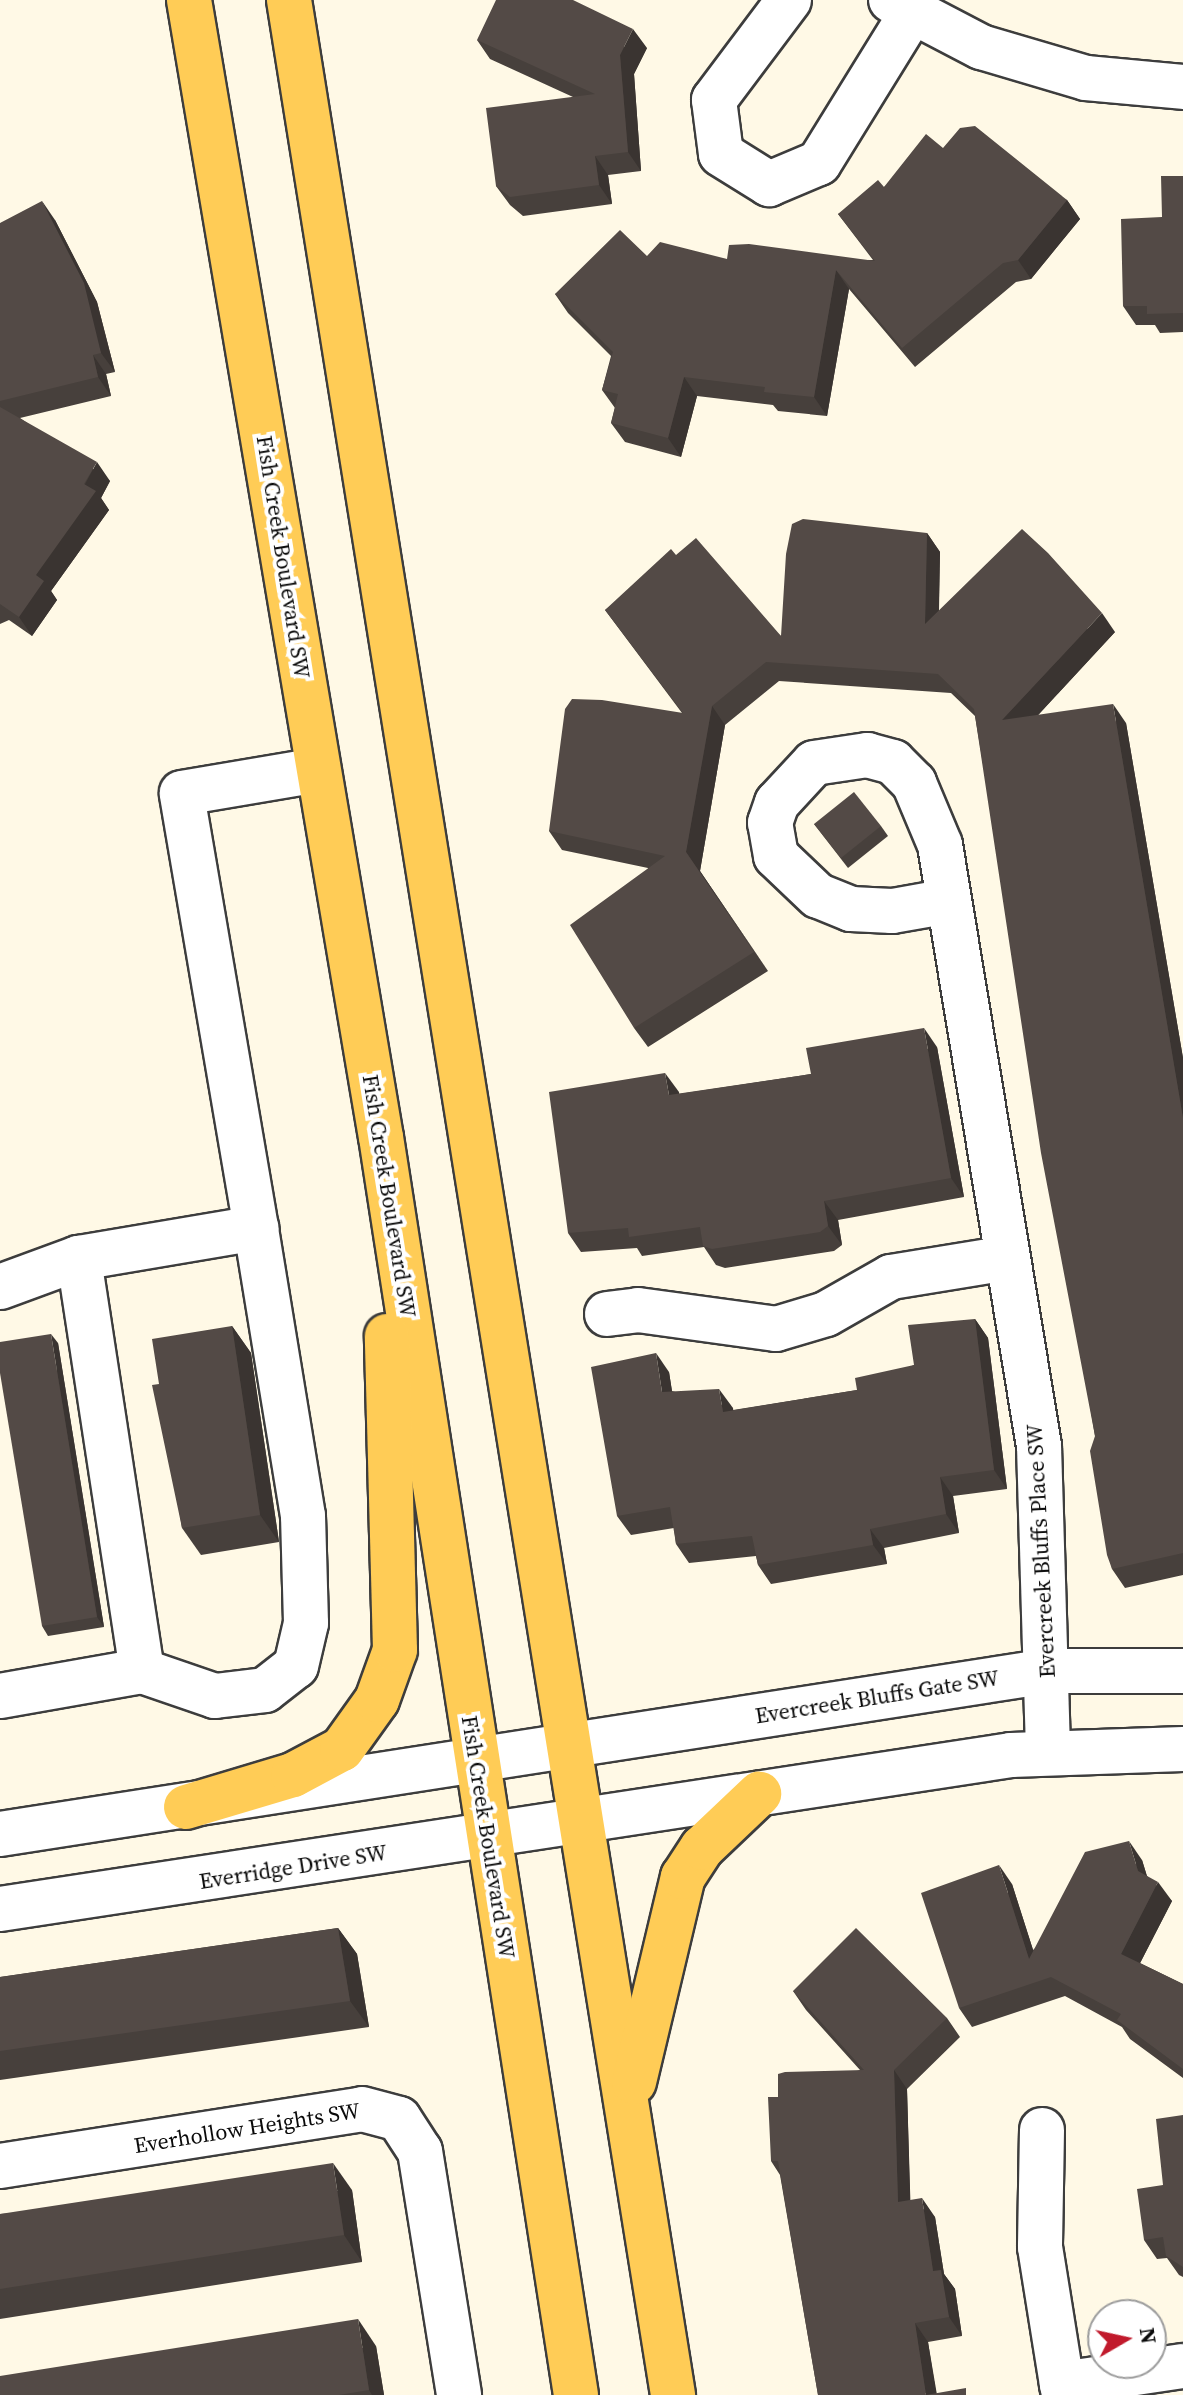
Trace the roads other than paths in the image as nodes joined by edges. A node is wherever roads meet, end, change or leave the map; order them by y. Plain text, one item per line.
1 (189, 0) edge
2 (289, 0) edge
3 (789, 0) edge
4 (902, 6) edge
5 (1183, 87) edge
6 (318, 770) junction
7 (949, 901) dead end
8 (381, 1137) junction
9 (256, 1228) junction
10 (79, 1258) junction
11 (1007, 1258) junction
12 (0, 1287) edge
13 (607, 1314) dead end
14 (142, 1671) junction
15 (1048, 1671) junction
16 (1183, 1671) edge
17 (0, 1696) edge
18 (573, 1747) junction
19 (1183, 1749) edge
20 (1048, 1751) junction
21 (475, 1762) junction
22 (759, 1794) junction
23 (186, 1807) junction
24 (586, 1821) junction
25 (0, 1834) edge
26 (486, 1836) junction
27 (0, 1909) edge
28 (629, 2104) junction
29 (1042, 2130) dead end
30 (0, 2166) edge
31 (1183, 2366) edge
32 (1063, 2390) edge
33 (459, 2395) edge
34 (576, 2395) edge
35 (673, 2395) edge

1 - 6 main road, Fish Creek Boulevard SW
2 - 18 main road
3 - 4 street
4 - 5 street
6 - 8 main road, Fish Creek Boulevard SW
6 - 9 street
7 - 11 street, Evercreek Bluffs Place SW
8 - 21 main road, Fish Creek Boulevard SW
8 - 23 main road
9 - 10 street
9 - 14 street
10 - 12 street
10 - 14 street
11 - 13 street
11 - 15 street, Evercreek Bluffs Place SW
14 - 17 street
15 - 16 street, Evercreek Bluffs Gate SW
15 - 18 street, Evercreek Bluffs Gate SW
15 - 20 street, Evercreek Bluffs Place SW
18 - 21 street
18 - 24 main road
19 - 20 street
20 - 22 street
21 - 23 street
21 - 26 main road, Fish Creek Boulevard SW
22 - 24 street
22 - 28 main road
23 - 25 street
24 - 26 street, Everridge Drive SW
24 - 28 main road
26 - 27 street, Everridge Drive SW
26 - 34 main road, Fish Creek Boulevard SW
28 - 35 main road
29 - 32 street
30 - 33 street, Everhollow Heights SW
31 - 32 street

